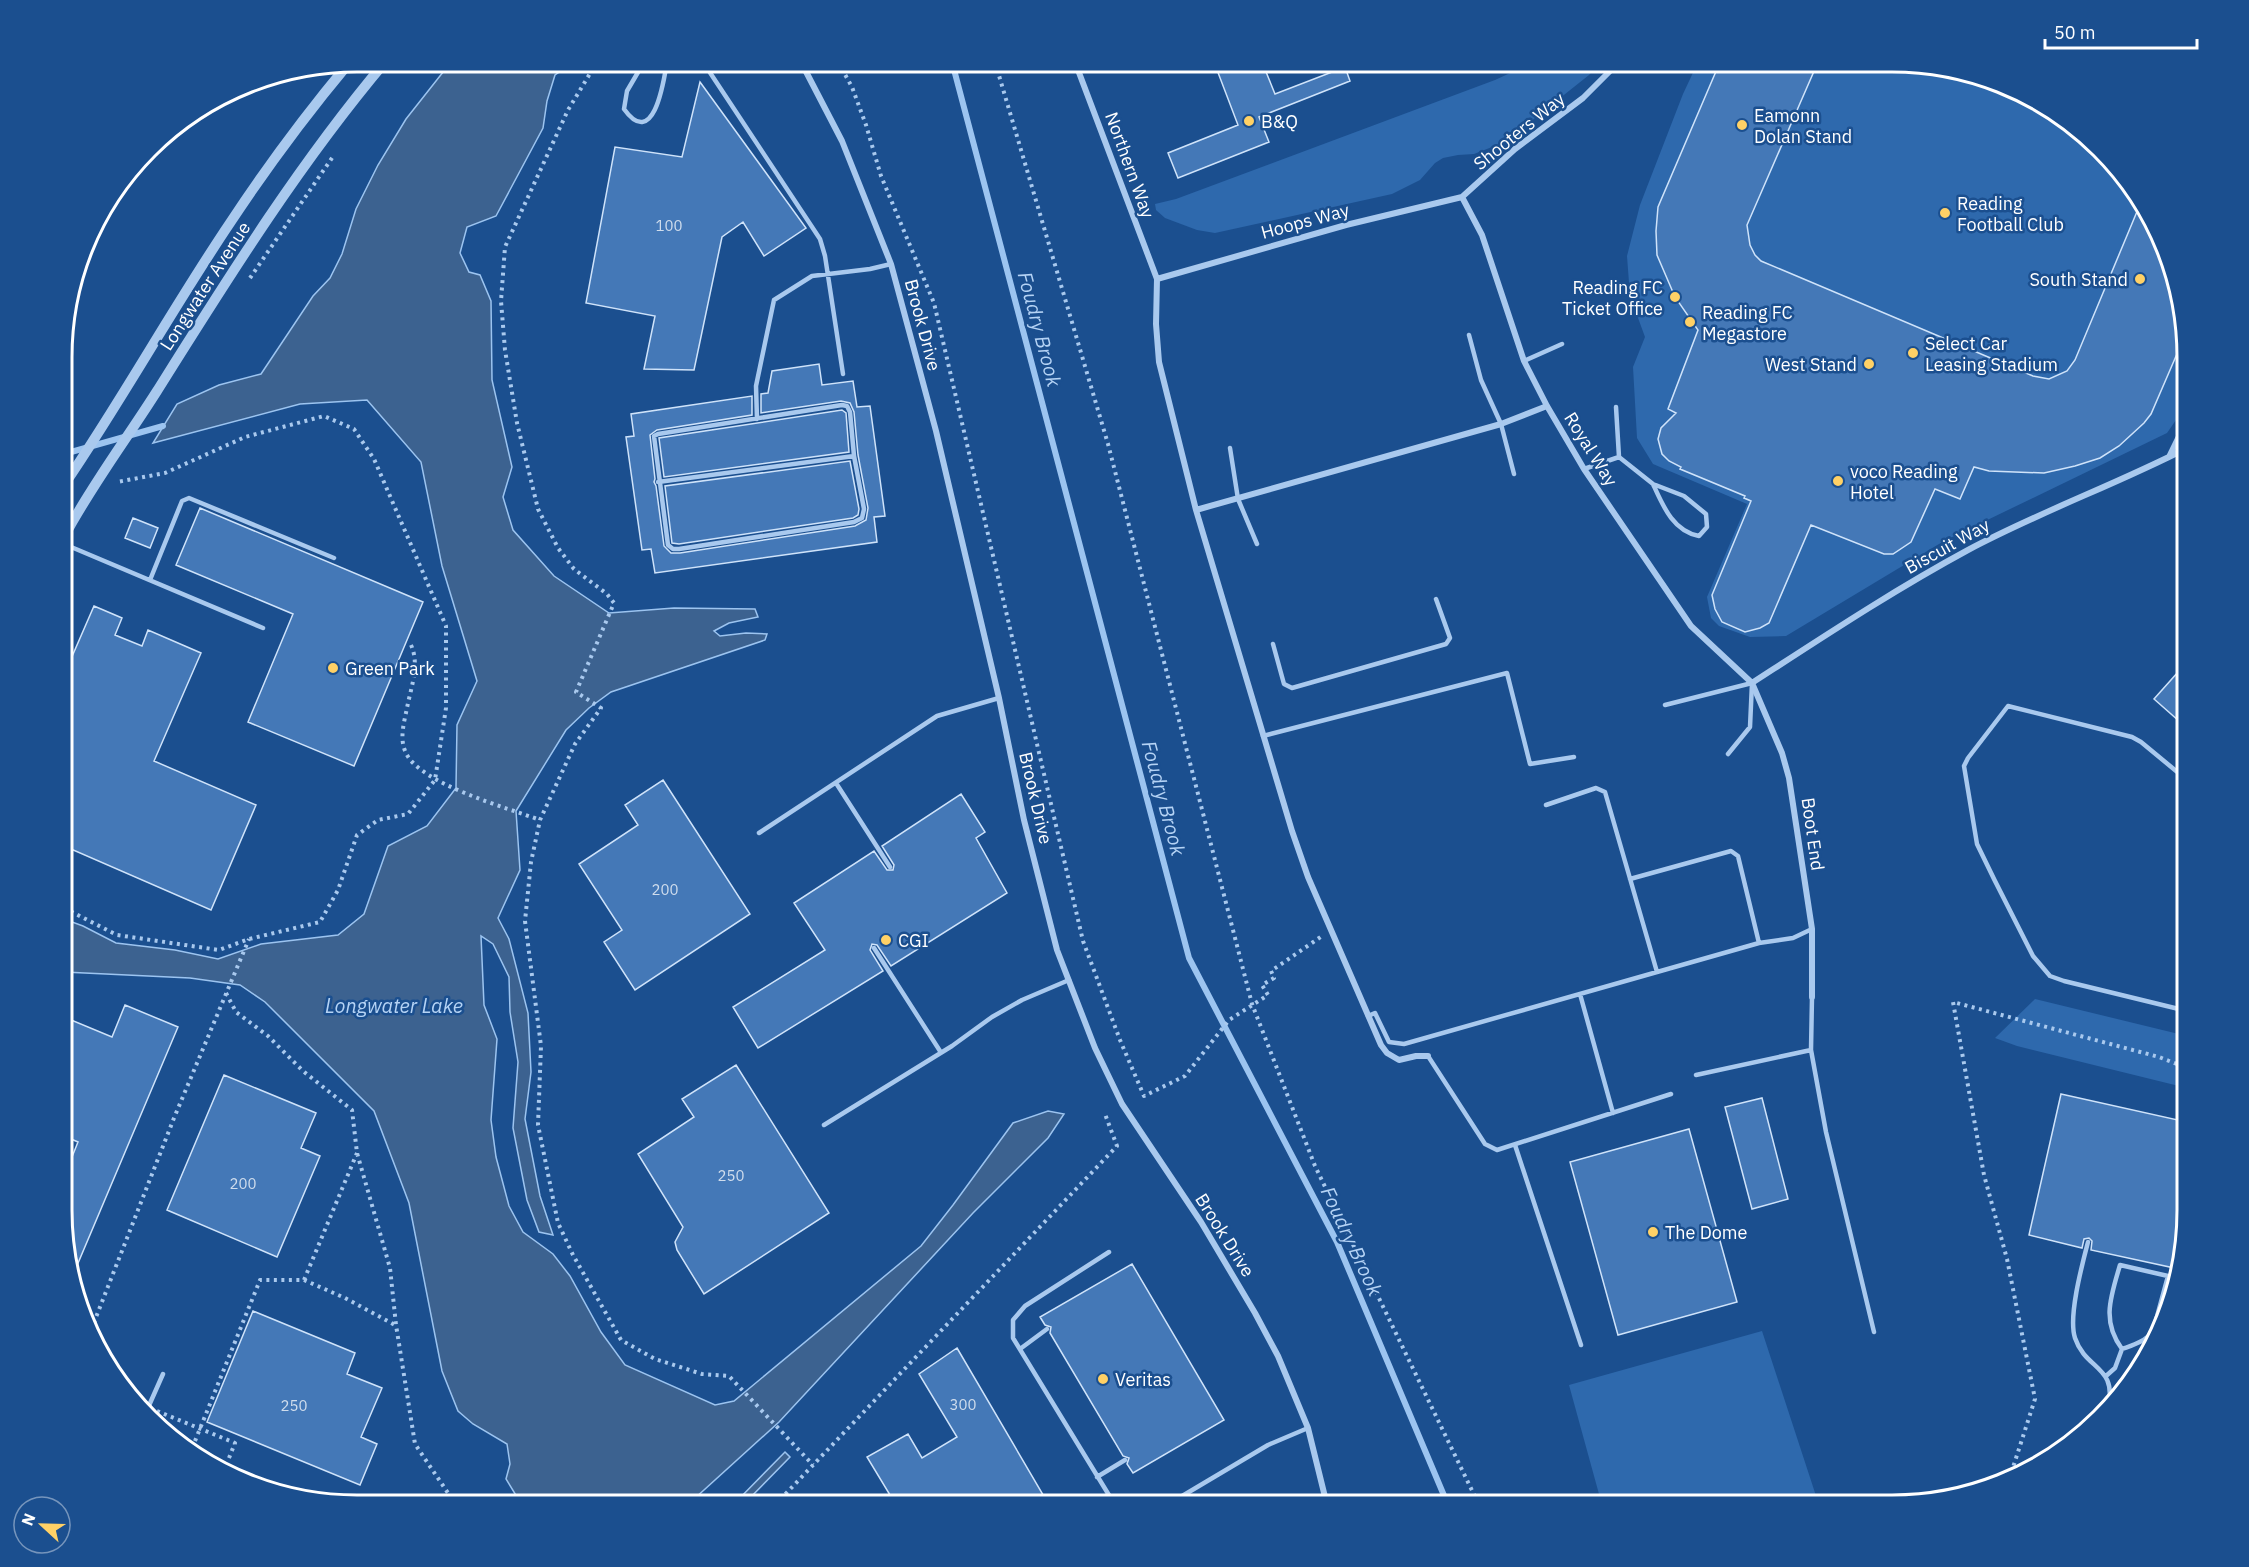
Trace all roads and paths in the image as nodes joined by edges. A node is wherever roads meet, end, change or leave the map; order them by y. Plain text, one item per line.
1 (377, 72) edge
2 (591, 72) edge
3 (638, 72) edge
4 (665, 72) edge
5 (710, 72) edge
6 (806, 72) edge
7 (844, 72) edge
8 (998, 72) edge
9 (1080, 72) edge
10 (1609, 72) edge
11 (341, 73) edge
12 (336, 152) dead end
13 (1462, 197) junction
14 (891, 264) junction
15 (828, 273) junction
16 (249, 278) dead end
17 (1157, 279) junction
18 (1469, 335) dead end
19 (1562, 344) dead end
20 (1524, 361) junction
21 (843, 374) dead end
22 (1547, 406) junction
23 (1616, 407) dead end
24 (757, 419) junction
25 (1501, 424) junction
26 (2177, 441) edge
27 (1230, 448) dead end
28 (2177, 453) edge
29 (854, 456) junction
30 (1619, 457) junction
31 (2169, 457) junction
32 (1584, 469) junction
33 (72, 473) edge
34 (1514, 474) dead end
35 (117, 482) dead end
36 (658, 482) junction
37 (1653, 484) junction
38 (1238, 500) junction
39 (1196, 510) junction
40 (72, 523) edge
41 (1257, 544) dead end
42 (72, 547) edge
43 (334, 558) dead end
44 (150, 580) junction
45 (1436, 599) dead end
46 (263, 628) dead end
47 (1273, 644) dead end
48 (411, 645) dead end
49 (1752, 683) junction
50 (999, 698) junction
51 (1665, 705) dead end
52 (1263, 736) junction
53 (1728, 754) dead end
54 (1574, 757) dead end
55 (2177, 772) edge
56 (435, 780) junction
57 (837, 783) junction
58 (1546, 805) dead end
59 (540, 820) junction
60 (759, 833) dead end
61 (890, 867) dead end
62 (1630, 879) junction
63 (72, 912) edge
64 (1812, 929) junction
65 (1330, 930) junction
66 (249, 939) junction
67 (1759, 944) junction
68 (874, 948) dead end
69 (1657, 972) junction
70 (1069, 980) junction
71 (226, 993) junction
72 (1580, 994) junction
73 (1812, 997) joint
74 (1252, 1004) junction
75 (2177, 1009) edge
76 (1367, 1016) junction
77 (1811, 1050) junction
78 (940, 1052) junction
79 (1428, 1056) joint
80 (2177, 1064) edge
81 (1696, 1075) dead end
82 (1671, 1094) dead end
83 (1613, 1113) junction
84 (1105, 1114) dead end
85 (824, 1125) dead end
86 (1515, 1145) junction
87 (357, 1153) junction
88 (2088, 1242) dead end
89 (1109, 1252) dead end
90 (304, 1280) junction
91 (2158, 1311) edge
92 (95, 1321) edge
93 (396, 1325) junction
94 (1047, 1329) dead end
95 (1874, 1332) dead end
96 (2147, 1338) edge
97 (1581, 1345) dead end
98 (1020, 1348) junction
99 (2122, 1349) junction
100 (163, 1374) dead end
101 (2106, 1376) junction
102 (2110, 1393) edge
103 (149, 1406) edge
104 (155, 1412) edge
105 (1308, 1428) junction
106 (200, 1429) junction
107 (194, 1444) edge
108 (1125, 1460) dead end
109 (226, 1464) edge
110 (813, 1465) junction
111 (2013, 1468) edge
112 (1097, 1477) junction
113 (449, 1495) edge
114 (785, 1495) edge
115 (1109, 1495) edge
116 (1184, 1495) edge
117 (1325, 1495) edge
118 (1474, 1495) edge

1 - 40 street, Longwater Avenue
2 - 59 path
3 - 4 lane
5 - 15 lane
6 - 14 street, Brook Drive
7 - 74 path
8 - 74 path
9 - 17 street, Northern Way
10 - 13 street, Shooters Way
11 - 33 street, Longwater Avenue
12 - 16 path
13 - 17 street, Hoops Way
13 - 20 street, Royal Way
14 - 15 lane
14 - 50 street, Brook Drive
15 - 21 lane
15 - 24 lane
17 - 39 street
18 - 25 lane
19 - 20 lane
20 - 22 street, Royal Way
22 - 25 street
22 - 32 street, Royal Way
23 - 30 lane
24 - 29 lane
24 - 36 lane
25 - 34 lane
25 - 38 street
26 - 31 street
27 - 38 lane
28 - 31 street, Biscuit Way
29 - 36 lane
29 - 36 lane
30 - 32 lane
30 - 37 lane
31 - 49 street, Biscuit Way
32 - 49 street, Royal Way
35 - 56 path
37 - 37 lane
38 - 39 street
38 - 41 lane
39 - 52 street
42 - 44 lane
43 - 44 lane
44 - 46 lane
45 - 47 lane
48 - 56 path
49 - 51 lane
49 - 53 lane
49 - 64 street, Boot End
50 - 57 lane
50 - 70 street, Brook Drive
52 - 54 lane
52 - 65 street
55 - 75 lane
56 - 59 path
56 - 66 path
57 - 60 lane
57 - 61 lane
58 - 62 lane
59 - 110 path
62 - 67 lane
62 - 69 lane
63 - 66 path
64 - 67 lane
64 - 73 street, Boot End
65 - 74 path
65 - 76 street
66 - 71 path
67 - 69 lane
68 - 78 lane
69 - 72 lane
70 - 78 lane
70 - 105 street, Brook Drive
71 - 87 path
71 - 92 path
72 - 76 lane
72 - 83 lane
73 - 77 lane
74 - 118 path
76 - 79 street
77 - 81 lane
77 - 95 lane
78 - 85 lane
79 - 86 lane
80 - 111 path
82 - 83 lane
83 - 86 lane
84 - 110 path
86 - 97 lane
87 - 90 path
87 - 93 path
88 - 101 lane
89 - 98 lane
90 - 93 path
90 - 106 path
91 - 99 lane
93 - 113 path
94 - 98 lane
96 - 99 lane
98 - 112 lane
99 - 101 lane
100 - 103 lane
101 - 102 lane
104 - 106 path
105 - 116 lane
105 - 117 street, Brook Drive
106 - 107 path
106 - 109 path
108 - 112 lane
110 - 114 path
112 - 115 lane

